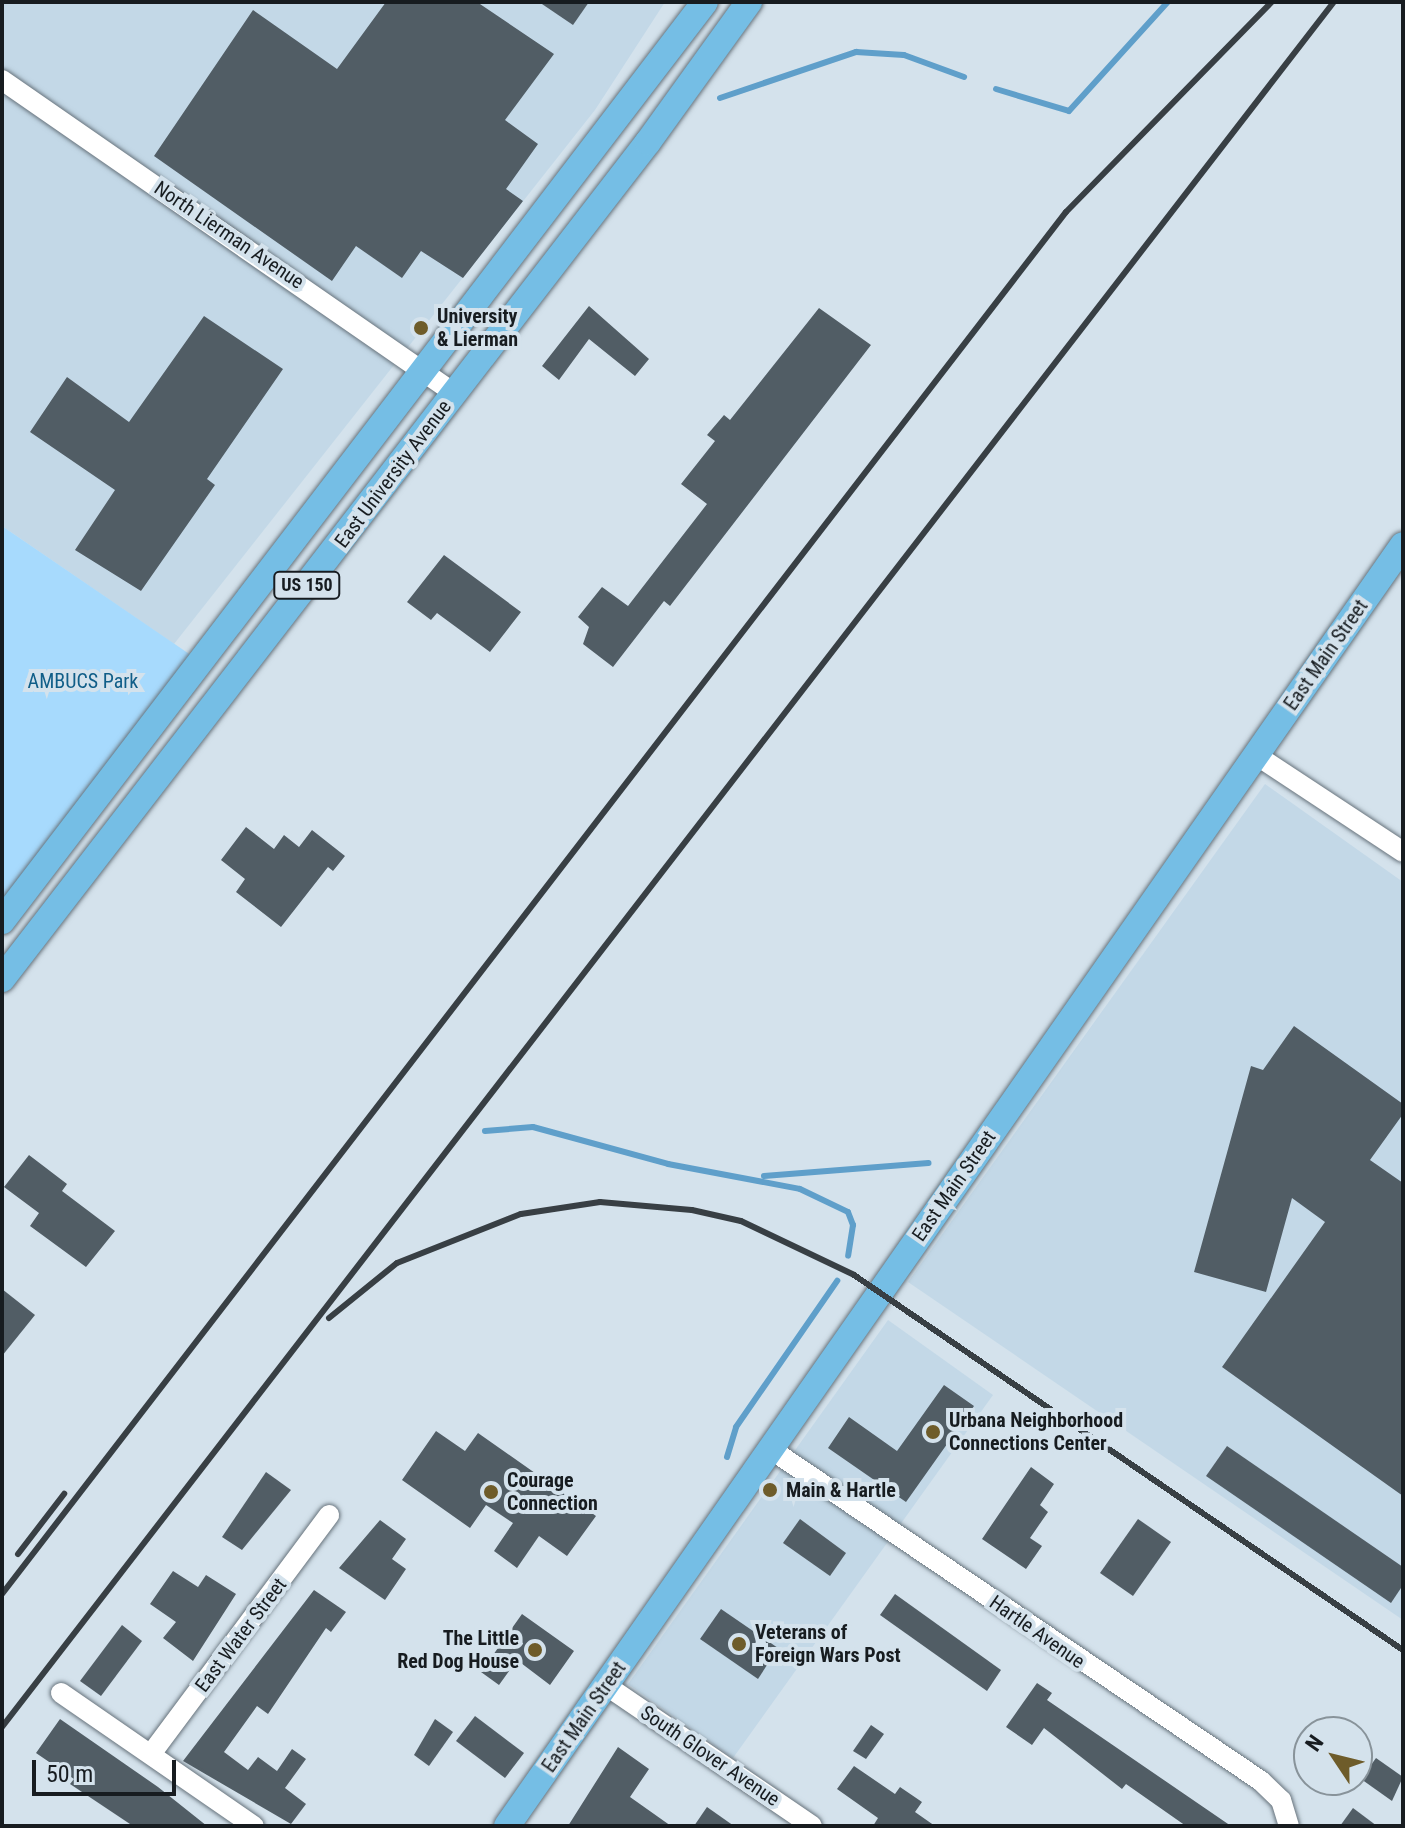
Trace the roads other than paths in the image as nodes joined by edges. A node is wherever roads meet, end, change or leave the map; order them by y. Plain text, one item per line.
1 (705, 2) edge
2 (749, 2) edge
3 (2, 80) edge
4 (425, 372) junction
5 (454, 393) junction
6 (1403, 545) edge
7 (1256, 755) junction
8 (1403, 852) edge
9 (2, 921) edge
10 (2, 979) edge
11 (769, 1448) junction
12 (329, 1515) dead end
13 (607, 1686) junction
14 (61, 1693) dead end
15 (151, 1754) junction
16 (254, 1826) edge
17 (507, 1826) edge
18 (812, 1826) edge
19 (1289, 1826) edge

1 - 4 main road, East University Avenue / US 150
2 - 5 main road, East University Avenue / US 150
3 - 4 street, North Lierman Avenue
4 - 5 street, North Lierman Avenue
4 - 9 main road, East University Avenue / US 150
5 - 10 main road, East University Avenue / US 150
6 - 7 main road, East Main Street
7 - 8 street
7 - 11 main road, East Main Street
11 - 13 main road, East Main Street
11 - 19 street, Hartle Avenue
12 - 15 street, East Water Street
13 - 17 main road, East Main Street
13 - 18 street, South Glover Avenue
14 - 15 street
15 - 16 street

